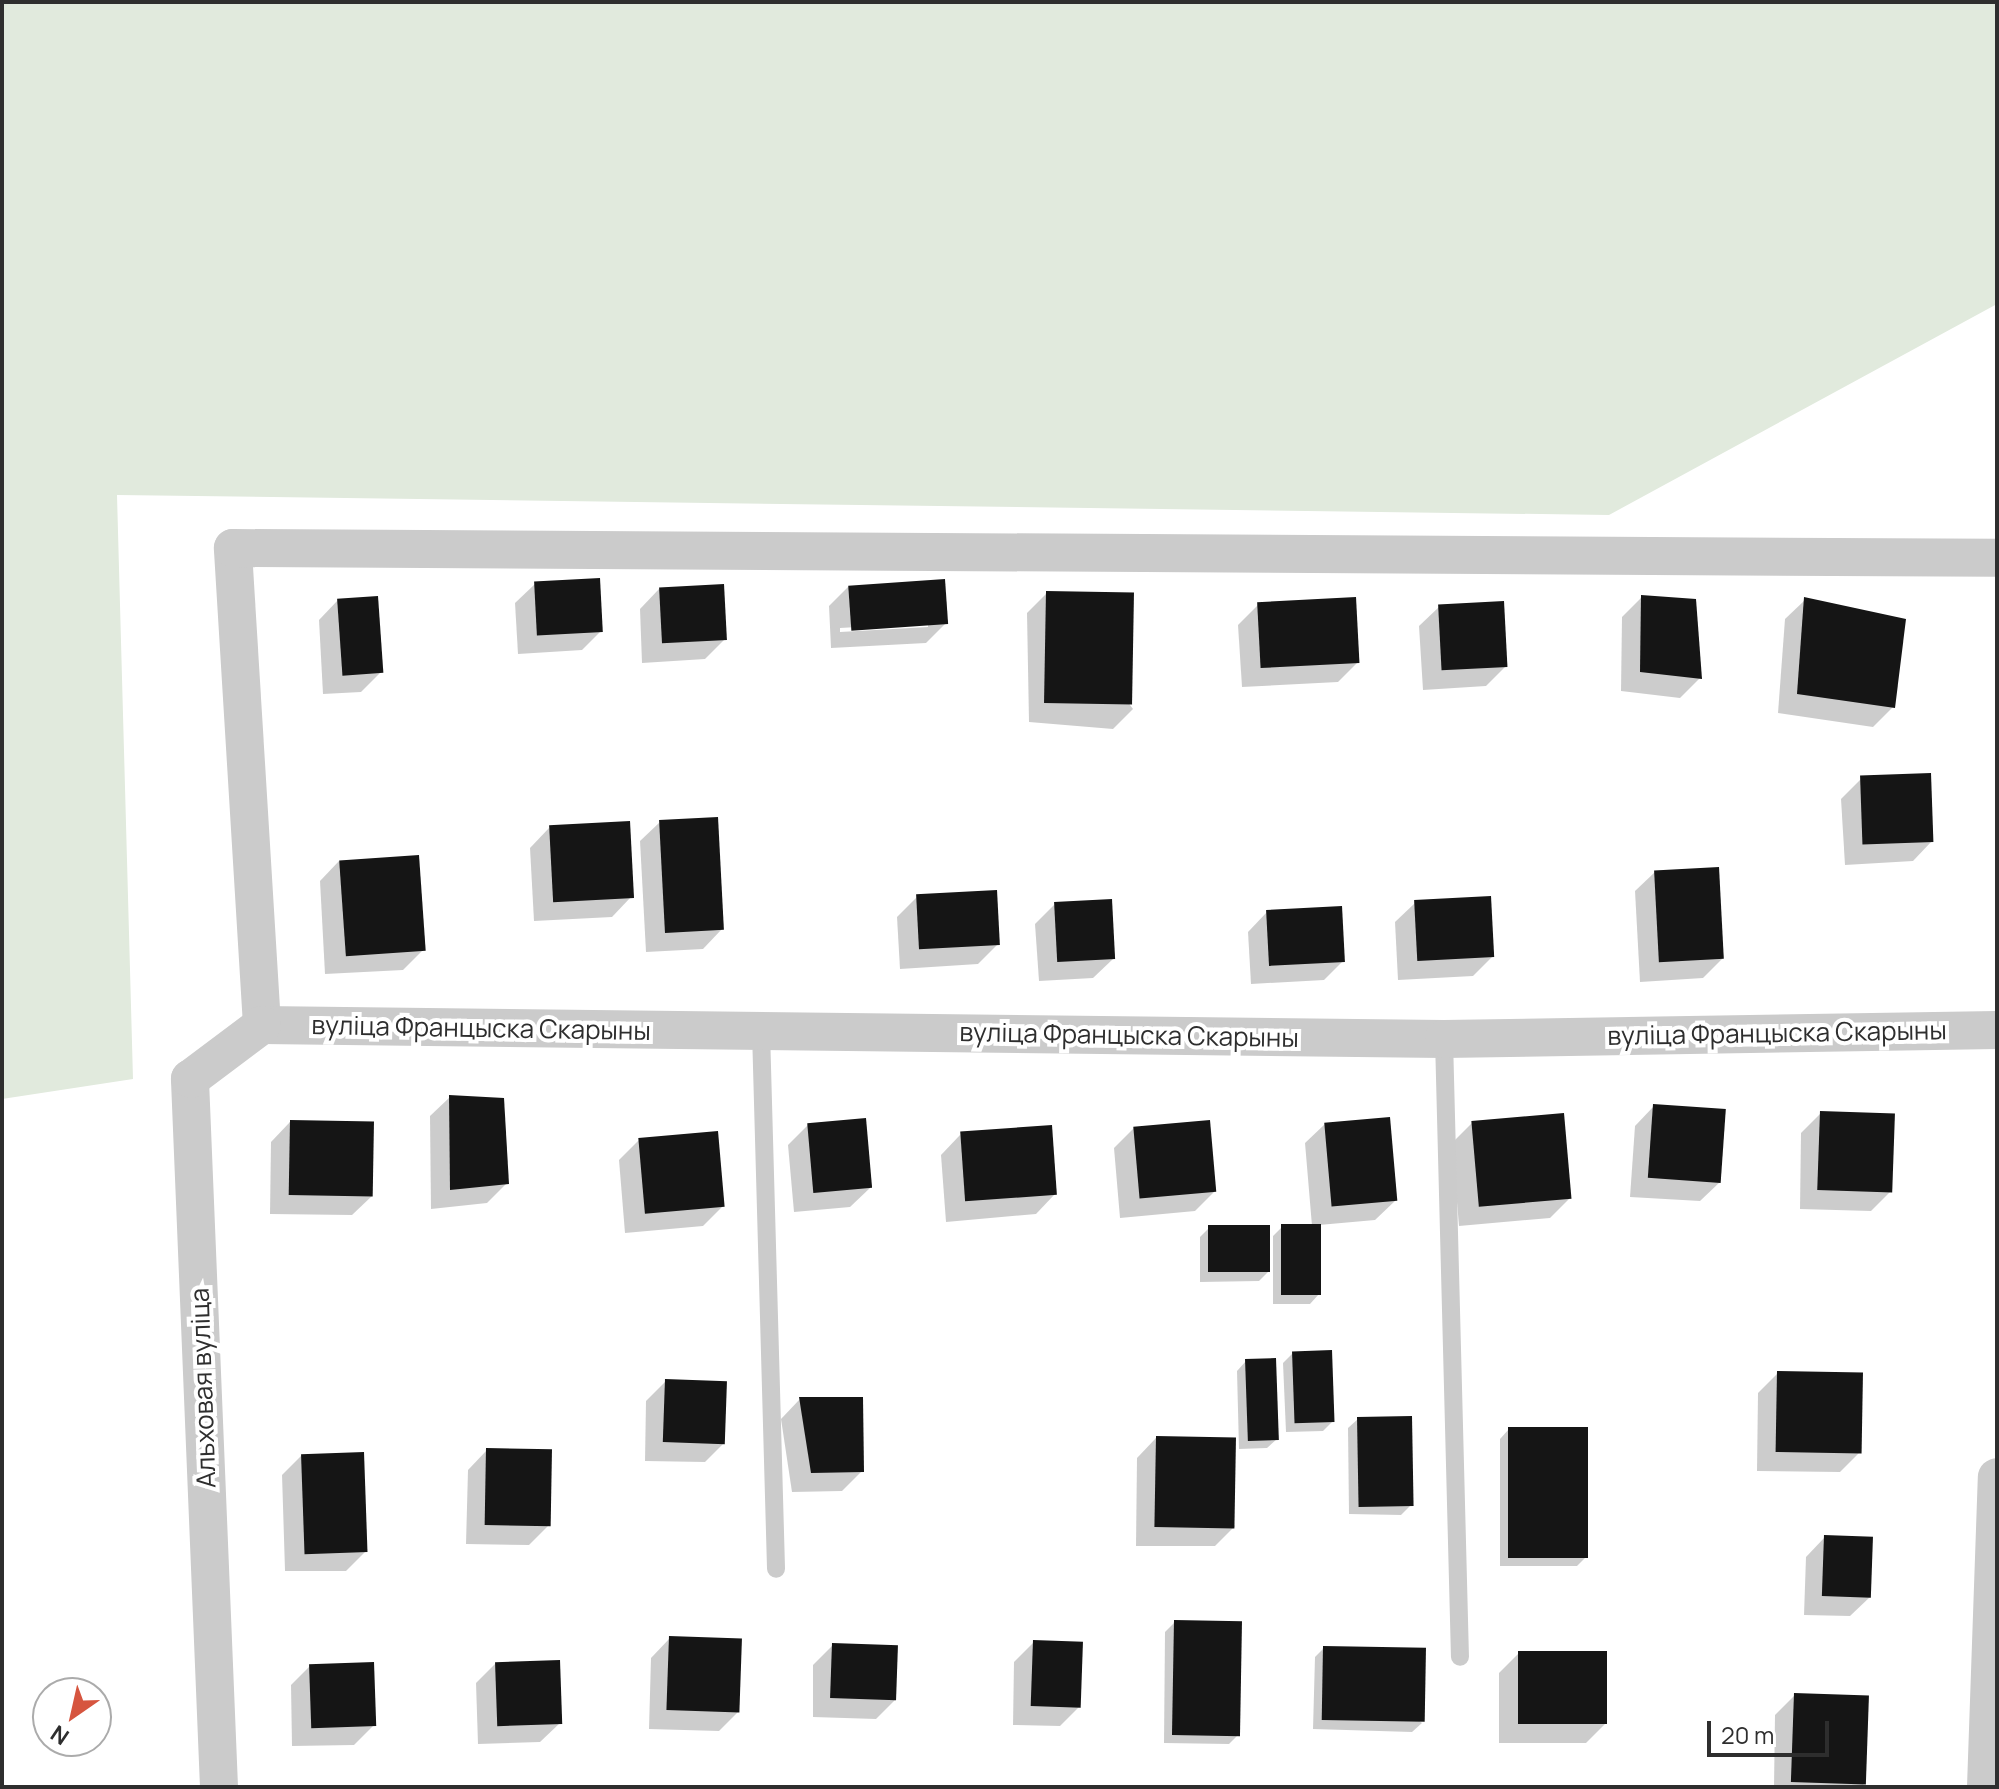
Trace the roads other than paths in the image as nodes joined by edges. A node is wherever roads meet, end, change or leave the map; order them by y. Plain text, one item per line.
1 (1997, 558) edge
2 (262, 1025) junction
3 (1997, 1030) edge
4 (761, 1031) junction
5 (1444, 1039) junction
6 (1997, 1477) edge
7 (776, 1569) dead end
8 (1460, 1657) dead end
9 (219, 1787) edge
10 (1986, 1787) edge

1 - 2 street
2 - 4 street, вуліца Францыска Скарыны
2 - 9 street, Альховая вуліца
3 - 5 street, вуліца Францыска Скарыны
4 - 5 street, вуліца Францыска Скарыны
4 - 7 lane
5 - 8 lane
6 - 10 street

